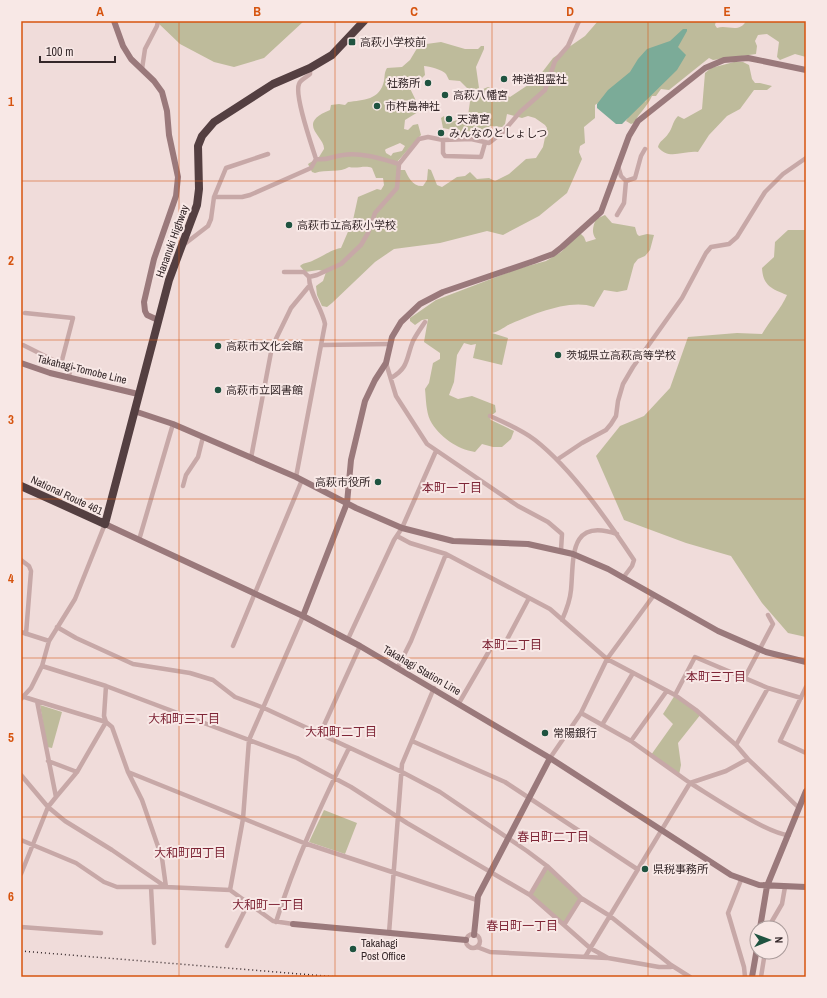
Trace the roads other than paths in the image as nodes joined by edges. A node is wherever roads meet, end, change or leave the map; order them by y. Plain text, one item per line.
1 (114, 21) edge
2 (158, 21) edge
3 (364, 21) edge
4 (579, 21) edge
5 (310, 68) junction
6 (142, 69) junction
7 (806, 70) edge
8 (443, 140) junction
9 (485, 143) junction
10 (645, 149) dead end
11 (268, 154) dead end
12 (806, 158) edge
13 (316, 159) junction
14 (399, 164) junction
15 (618, 166) junction
16 (626, 181) junction
17 (214, 198) junction
18 (618, 215) dead end
19 (182, 246) junction
20 (284, 272) dead end
21 (309, 277) junction
22 (310, 284) junction
23 (25, 313) dead end
24 (158, 320) junction
25 (425, 322) dead end
26 (390, 344) junction
27 (23, 345) dead end
28 (322, 345) junction
29 (21, 363) edge
30 (386, 363) junction
31 (61, 364) junction
32 (68, 378) junction
33 (391, 378) junction
34 (138, 394) junction
35 (134, 410) junction
36 (490, 416) dead end
37 (173, 424) junction
38 (203, 437) junction
39 (436, 451) junction
40 (251, 458) junction
41 (558, 459) junction
42 (299, 478) junction
43 (21, 486) edge
44 (183, 486) dead end
45 (347, 503) junction
46 (105, 524) junction
47 (402, 528) junction
48 (617, 534) junction
49 (397, 536) junction
50 (139, 540) junction
51 (560, 550) junction
52 (446, 554) junction
53 (573, 554) junction
54 (21, 560) edge
55 (624, 578) junction
56 (255, 594) junction
57 (654, 595) junction
58 (529, 598) junction
59 (768, 615) dead end
60 (303, 616) junction
61 (562, 620) junction
62 (57, 627) junction
63 (23, 633) edge
64 (348, 639) junction
65 (50, 641) junction
66 (233, 646) dead end
67 (360, 646) junction
68 (760, 650) junction
69 (607, 659) junction
70 (806, 662) edge
71 (42, 666) junction
72 (398, 667) junction
73 (632, 673) junction
74 (744, 679) junction
75 (106, 686) junction
76 (806, 687) edge
77 (434, 688) junction
78 (768, 688) junction
79 (666, 692) junction
80 (675, 695) junction
81 (22, 697) edge
82 (801, 698) junction
83 (37, 702) junction
84 (459, 703) junction
85 (264, 708) junction
86 (581, 713) junction
87 (106, 722) junction
88 (602, 725) junction
89 (320, 734) junction
90 (249, 740) junction
91 (412, 741) junction
92 (630, 741) junction
93 (736, 745) junction
94 (349, 748) junction
95 (806, 753) edge
96 (550, 758) junction
97 (748, 760) junction
98 (48, 762) junction
99 (77, 772) junction
100 (128, 772) junction
101 (402, 772) junction
102 (21, 775) edge
103 (334, 778) junction
104 (690, 783) junction
105 (806, 791) edge
106 (56, 797) junction
107 (529, 797) junction
108 (48, 807) junction
109 (799, 808) junction
110 (398, 817) junction
111 (243, 819) junction
112 (661, 830) junction
113 (789, 835) junction
114 (508, 838) junction
115 (21, 840) edge
116 (304, 843) junction
117 (34, 844) junction
118 (547, 866) junction
119 (637, 869) junction
120 (490, 872) junction
121 (393, 873) junction
122 (21, 874) edge
123 (741, 880) junction
124 (767, 886) junction
125 (151, 887) junction
126 (166, 887) junction
127 (785, 887) junction
128 (806, 887) edge
129 (230, 890) junction
130 (530, 895) junction
131 (581, 898) junction
132 (477, 900) junction
133 (248, 904) junction
134 (610, 916) junction
135 (761, 920) edge
136 (773, 920) edge
137 (276, 922) junction
138 (292, 924) joint
139 (564, 925) junction
140 (21, 926) edge
141 (101, 933) dead end
142 (388, 933) junction
143 (474, 935) junction
144 (466, 940) junction
145 (154, 943) dead end
146 (227, 946) dead end
147 (477, 947) junction
148 (590, 948) junction
149 (585, 957) junction
150 (608, 958) junction
151 (755, 960) edge
152 (764, 960) edge
153 (671, 965) junction
154 (753, 976) edge
155 (690, 977) edge
156 (745, 977) edge
157 (761, 977) edge

1 - 6 street
2 - 6 street
3 - 5 highway, Hananuki Highway
4 - 9 street
5 - 13 street
5 - 19 highway, Hananuki Highway
6 - 24 street
7 - 15 street
8 - 9 street
8 - 9 street
8 - 14 street
10 - 16 street
11 - 17 street
12 - 41 street
13 - 14 street
13 - 17 street
14 - 21 street
15 - 16 street
15 - 26 street
16 - 18 street
17 - 19 street
19 - 24 highway, Hananuki Highway
20 - 21 street
21 - 22 street
22 - 28 street
22 - 40 street
23 - 31 street
24 - 34 highway, Hananuki Highway
25 - 33 street
26 - 28 street
26 - 30 street
27 - 31 street
28 - 42 street
29 - 32 street, Takahagi-Tomobe Line
30 - 33 street
30 - 45 street
31 - 32 street
32 - 34 street, Takahagi-Tomobe Line
33 - 39 street
34 - 35 highway, Hananuki Highway
35 - 37 street
35 - 46 highway, Hananuki Highway
36 - 41 street
37 - 38 street
37 - 50 street
38 - 40 street
38 - 44 street
39 - 47 street
39 - 51 street
40 - 42 street
41 - 48 street
42 - 45 street
42 - 56 street
43 - 46 highway, National Route 461
45 - 47 street
45 - 60 street
46 - 50 street, Takahagi Station Line
46 - 62 street
47 - 49 street
47 - 51 street
48 - 53 street
48 - 55 street
49 - 52 street
49 - 64 street
50 - 56 street, Takahagi Station Line
51 - 53 street
52 - 58 street
52 - 72 street
53 - 55 street
53 - 61 street
54 - 63 street
55 - 57 street
56 - 60 street, Takahagi Station Line
56 - 66 street
57 - 68 street
57 - 69 street
58 - 61 street
58 - 84 street
59 - 68 street
60 - 64 street, Takahagi Station Line
60 - 85 street
61 - 69 street
62 - 65 street
62 - 85 street
63 - 65 street
64 - 67 street, Takahagi Station Line
65 - 71 street
67 - 72 street, Takahagi Station Line
67 - 89 street
68 - 70 street
68 - 74 street
69 - 73 street
69 - 86 street
71 - 75 street
71 - 81 street
72 - 77 street, Takahagi Station Line
73 - 79 street
73 - 88 street
74 - 78 street
74 - 80 street
75 - 87 street
75 - 90 street
76 - 82 street
77 - 84 street, Takahagi Station Line
77 - 91 street
78 - 82 street
78 - 93 street
79 - 80 street
79 - 92 street
80 - 93 street
81 - 83 street
82 - 95 street
83 - 87 street
83 - 98 street
84 - 96 street, Takahagi Station Line
85 - 89 street
85 - 90 street
86 - 88 street
86 - 96 street
87 - 99 street
87 - 100 street
88 - 92 street
89 - 94 street
90 - 103 street
90 - 111 street
91 - 101 street
91 - 107 street
92 - 104 street
93 - 97 street
94 - 101 street
94 - 103 street
96 - 107 street
96 - 112 street, Takahagi Station Line
97 - 104 street
97 - 109 street
98 - 99 street
98 - 106 street
99 - 106 street
100 - 111 street
100 - 126 street
101 - 110 street
101 - 114 street
102 - 108 street
103 - 110 street
103 - 116 street
104 - 112 street
104 - 113 street
105 - 109 street
106 - 108 street
107 - 114 street
107 - 119 street
108 - 117 street
108 - 126 street
109 - 113 street
110 - 120 street
110 - 121 street
111 - 116 street
111 - 129 street
112 - 119 street
112 - 123 street, Takahagi Station Line
113 - 124 street
114 - 118 street
114 - 120 street
115 - 117 street
116 - 121 street
116 - 137 street
117 - 122 street
117 - 125 street
118 - 130 street
118 - 131 street
119 - 134 street
120 - 130 street
120 - 132 street
121 - 132 street
121 - 142 street
123 - 124 street, Takahagi Station Line
123 - 156 street
124 - 127 street, Takahagi Station Line
124 - 135 street
125 - 126 street
125 - 145 street
126 - 129 street
127 - 128 street, Takahagi Station Line
127 - 136 street
129 - 133 street
130 - 139 street
131 - 134 street
131 - 139 street
132 - 143 street
133 - 137 street
133 - 146 street
134 - 148 street
134 - 153 street
137 - 138 street
138 - 142 street
139 - 148 street
140 - 141 street
142 - 144 street
143 - 144 street
143 - 147 street
144 - 147 street
147 - 149 street
148 - 149 street
148 - 150 street
149 - 150 street
150 - 153 street
151 - 154 street
152 - 157 street
153 - 155 street

